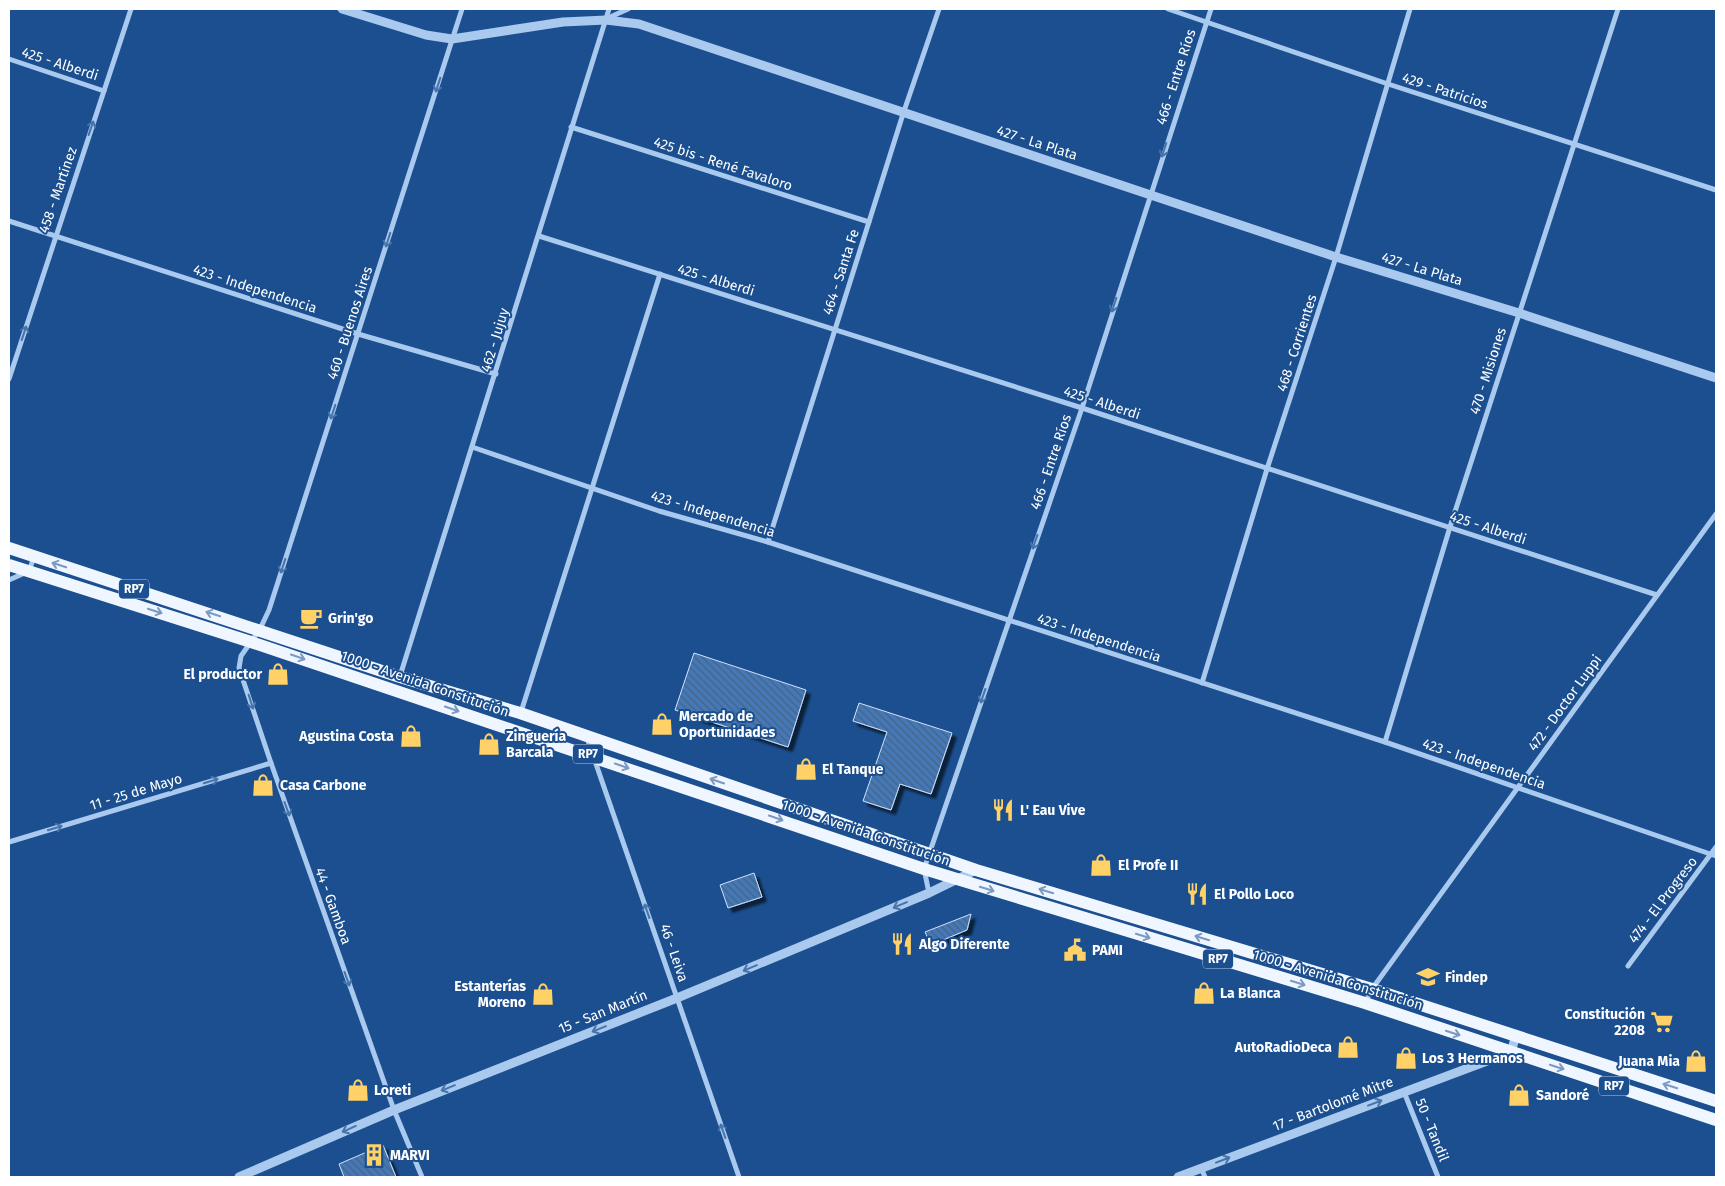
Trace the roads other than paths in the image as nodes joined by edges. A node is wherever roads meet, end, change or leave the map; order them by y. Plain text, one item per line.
1 (131, 9) edge
2 (342, 9) edge
3 (462, 9) edge
4 (609, 9) edge
5 (628, 9) edge
6 (939, 9) edge
7 (1168, 9) edge
8 (1210, 9) edge
9 (1410, 9) edge
10 (1618, 9) edge
11 (606, 20) junction
12 (1206, 21) junction
13 (452, 39) junction
14 (9, 59) edge
15 (1388, 84) junction
16 (104, 91) junction
17 (903, 114) junction
18 (571, 127) junction
19 (1576, 144) junction
20 (1716, 190) edge
21 (1149, 194) junction
22 (9, 221) edge
23 (869, 222) junction
24 (54, 236) junction
25 (539, 236) junction
26 (1336, 257) junction
27 (660, 274) junction
28 (1519, 313) junction
29 (835, 329) junction
30 (358, 334) junction
31 (496, 374) junction
32 (1716, 378) edge
33 (9, 379) edge
34 (1082, 408) junction
35 (472, 447) junction
36 (1267, 469) junction
37 (591, 486) junction
38 (1716, 514) edge
39 (1450, 527) junction
40 (768, 542) junction
41 (9, 548) edge
42 (34, 557) junction
43 (9, 565) edge
44 (29, 571) junction
45 (9, 580) edge
46 (1657, 595) junction
47 (1008, 620) junction
48 (260, 629) junction
49 (251, 642) junction
50 (400, 677) junction
51 (1202, 683) junction
52 (520, 713) junction
53 (587, 736) junction
54 (1385, 742) junction
55 (594, 757) junction
56 (271, 763) junction
57 (1518, 787) junction
58 (9, 842) edge
59 (1716, 847) edge
60 (928, 855) junction
61 (1714, 855) edge
62 (924, 869) junction
63 (976, 870) junction
64 (958, 880) junction
65 (929, 893) junction
66 (1628, 966) dead end
67 (1372, 989) junction
68 (677, 998) junction
69 (1365, 1004) junction
70 (1516, 1035) junction
71 (1511, 1052) junction
72 (1404, 1092) junction
73 (1716, 1101) edge
74 (394, 1110) junction
75 (1716, 1120) edge
76 (1202, 1168) junction
77 (239, 1177) edge
78 (422, 1177) edge
79 (739, 1177) edge
80 (1178, 1177) edge
81 (1205, 1177) edge
82 (1438, 1177) edge

1 - 16 street, 458 - Martínez
2 - 13 street, 427 - La Plata
3 - 13 street, 460 - Buenos Aires
4 - 11 street, 462 - Jujuy
5 - 11 street
6 - 17 street, 464 - Santa Fe
7 - 12 street, 429 - Patricios
8 - 12 street, 466 - Entre Ríos
9 - 15 street, 468 - Corrientes
10 - 19 street, 470 - Misiones
11 - 13 street, 427 - La Plata
11 - 17 street, 427 - La Plata
11 - 18 street, 462 - Jujuy
12 - 15 street, 429 - Patricios
12 -> 21 street, 466 - Entre Ríos
13 -> 30 street, 460 - Buenos Aires
14 - 16 street, 425 - Alberdi
15 - 19 street, 429 - Patricios
15 - 26 street, 468 - Corrientes
24 -> 16 street, 458 - Martínez
17 - 21 street, 427 - La Plata
17 - 23 street, 464 - Santa Fe
18 - 23 street, 425 bis - René Favaloro
18 - 25 street, 462 - Jujuy
19 - 20 street, 429 - Patricios
19 - 28 street, 470 - Misiones
21 - 26 street, 427 - La Plata
21 -> 34 street, 466 - Entre Ríos
22 - 24 street, 423 - Independencia
23 - 29 street, 464 - Santa Fe
24 - 30 street, 423 - Independencia
33 -> 24 street, 458 - Martínez
25 - 27 street, 425 - Alberdi
25 - 31 street, 462 - Jujuy
26 - 28 street, 427 - La Plata
26 - 36 street, 468 - Corrientes
27 - 29 street, 425 - Alberdi
27 - 37 street
28 - 32 street, 427 - La Plata
28 - 39 street, 470 - Misiones
29 - 34 street, 425 - Alberdi
29 - 40 street, 464 - Santa Fe
30 - 31 street, 423 - Independencia
30 -> 48 street, 460 - Buenos Aires
31 - 35 street, 462 - Jujuy
34 - 36 street, 425 - Alberdi
34 -> 47 street, 466 - Entre Ríos
35 - 37 street, 423 - Independencia
35 - 50 street, 462 - Jujuy
36 - 39 street, 425 - Alberdi
36 - 51 street, 468 - Corrientes
37 - 40 street, 423 - Independencia
37 - 52 street
38 - 46 street, 472 - Doctor Luppi
39 - 46 street, 425 - Alberdi
39 - 54 street, 470 - Misiones
40 - 47 street, 423 - Independencia
41 - 42 main road, 1000 - Avenida Constitución / RP7
42 - 44 street
48 -> 42 main road, 1000 - Avenida Constitución / RP7
43 - 44 main road, 1000 - Avenida Constitución / RP7
44 - 45 street
44 -> 49 main road, 1000 - Avenida Constitución / RP7
46 - 57 street, 472 - Doctor Luppi
47 - 51 street, 423 - Independencia
47 -> 60 street, 466 - Entre Ríos
48 - 49 street, 460 - Buenos Aires
48 - 50 main road, 1000 - Avenida Constitución / RP7
49 -> 55 main road, 1000 - Avenida Constitución / RP7
49 -> 56 street, 44 - Gamboa
50 - 52 main road, 1000 - Avenida Constitución / RP7
51 - 54 street, 423 - Independencia
52 - 53 main road, 1000 - Avenida Constitución / RP7
53 - 55 street, 46 - Leiva
60 -> 53 main road, 1000 - Avenida Constitución / RP7
54 - 57 street, 423 - Independencia
55 -> 62 main road, 1000 - Avenida Constitución / RP7
68 -> 55 street, 46 - Leiva
58 -> 56 street, 11 - 25 de Mayo
56 -> 74 street, 44 - Gamboa
57 - 61 street, 423 - Independencia
57 - 67 street, 472 - Doctor Luppi
59 - 61 street, 474 - El Progreso
60 - 62 street, 466 - Entre Ríos
60 - 63 main road, 1000 - Avenida Constitución / RP7
61 - 66 street, 474 - El Progreso
62 - 64 main road, 1000 - Avenida Constitución / RP7
62 - 65 street, 466 - Entre Ríos
63 - 64 street, 15 - San Martín
67 -> 63 main road, 1000 - Avenida Constitución / RP7
64 - 65 street, 15 - San Martín
64 -> 69 main road, 1000 - Avenida Constitución / RP7
65 -> 68 street, 15 - San Martín
67 - 69 street, 472 - Doctor Luppi
67 - 70 main road, 1000 - Avenida Constitución / RP7
68 -> 74 street, 15 - San Martín
79 -> 68 street, 46 - Leiva
69 -> 71 main road, 1000 - Avenida Constitución / RP7
70 - 71 street
73 -> 70 main road, 1000 - Avenida Constitución / RP7
71 - 72 street, 17 - Bartolomé Mitre
71 -> 75 main road, 1000 - Avenida Constitución / RP7
76 -> 72 street, 17 - Bartolomé Mitre
72 - 82 street, 50 - Tandil
74 -> 77 street, 15 - San Martín
74 - 78 street, 44 - Gamboa
76 - 80 street, 17 - Bartolomé Mitre
76 - 81 street

